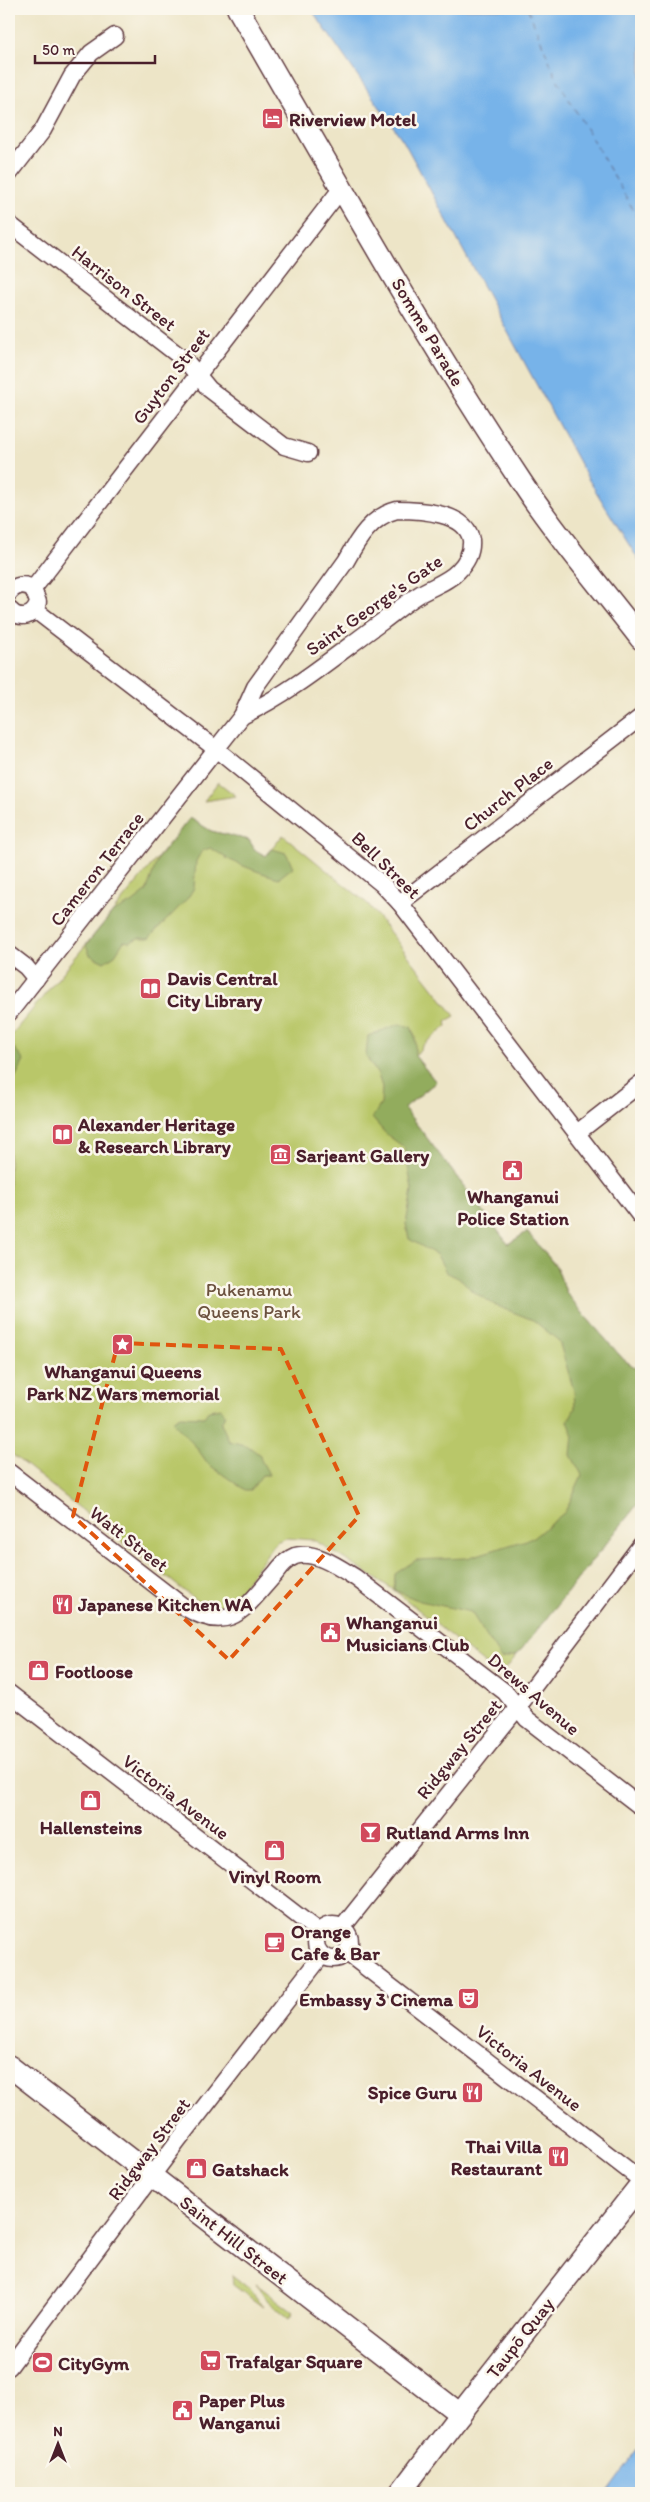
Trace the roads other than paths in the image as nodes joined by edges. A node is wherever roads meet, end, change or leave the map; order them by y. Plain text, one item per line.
1 (238, 9) edge
2 (115, 36) dead end
3 (9, 174) edge
4 (341, 188) junction
5 (9, 224) edge
6 (197, 374) junction
7 (308, 453) dead end
8 (9, 590) edge
9 (33, 590) junction
10 (35, 610) junction
11 (10, 613) edge
12 (641, 639) edge
13 (242, 716) junction
14 (641, 717) edge
15 (216, 749) junction
16 (400, 903) junction
17 (9, 954) edge
18 (36, 979) junction
19 (9, 1013) edge
20 (641, 1083) edge
21 (577, 1133) junction
22 (641, 1217) edge
23 (9, 1472) edge
24 (641, 1545) edge
25 (232, 1616) joint
26 (9, 1693) edge
27 (518, 1707) junction
28 (641, 1808) edge
29 (342, 1928) junction
30 (319, 1932) junction
31 (346, 1952) junction
32 (322, 1955) junction
33 (9, 2066) edge
34 (153, 2177) junction
35 (641, 2182) edge
36 (9, 2367) edge
37 (460, 2414) junction
38 (400, 2493) edge

1 - 4 main road, Somme Parade
2 - 3 street
4 - 6 street, Guyton Street
4 - 12 main road, Somme Parade
5 - 6 street, Harrison Street
6 - 7 street, Harrison Street
6 - 9 street, Guyton Street
8 - 9 street
9 - 10 street
10 - 11 street
10 - 15 street, Bell Street
13 - 13 street, Saint George's Gate
13 - 15 street, Saint George's Gate
14 - 16 street, Church Place
15 - 16 street, Bell Street
15 - 18 street, Cameron Terrace
16 - 21 street, Bell Street
17 - 18 street
18 - 19 street, Cameron Terrace
20 - 21 street
21 - 22 street, Bell Street
23 - 25 street, Watt Street
24 - 27 street, Ridgway Street
25 - 27 street, Drews Avenue
26 - 30 street, Victoria Avenue
27 - 28 street, Drews Avenue
27 - 29 street, Ridgway Street
29 - 30 street
29 - 31 street
30 - 32 street
31 - 32 street
31 - 35 street, Victoria Avenue
32 - 34 street, Ridgway Street
33 - 34 main road, Saint Hill Street
34 - 36 street, Ridgway Street
34 - 37 main road, Saint Hill Street
35 - 37 main road, Taupō Quay
37 - 38 main road, Taupō Quay

